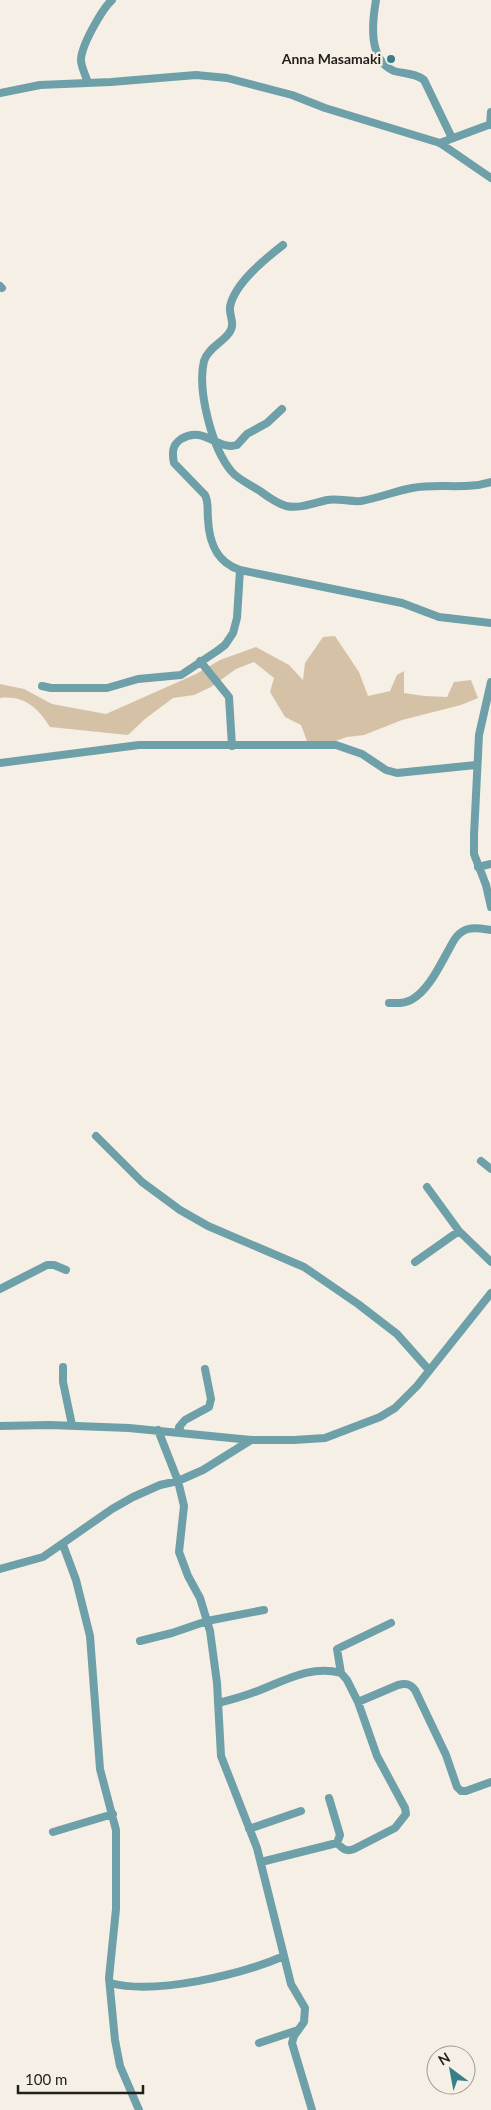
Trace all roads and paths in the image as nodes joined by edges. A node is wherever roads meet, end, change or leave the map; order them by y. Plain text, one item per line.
1 (112, 0) edge
2 (376, 0) edge
3 (88, 83) junction
4 (0, 93) edge
5 (491, 112) edge
6 (490, 125) edge
7 (452, 138) junction
8 (440, 143) junction
9 (491, 178) edge
10 (283, 245) dead end
11 (282, 409) dead end
12 (212, 439) junction
13 (491, 482) edge
14 (240, 570) junction
15 (491, 623) edge
16 (200, 661) junction
17 (491, 682) edge
18 (42, 686) dead end
19 (232, 746) junction
20 (0, 763) edge
21 (476, 765) junction
22 (491, 864) edge
23 (478, 868) junction
24 (491, 908) edge
25 (491, 930) edge
26 (389, 1003) dead end
27 (96, 1136) dead end
28 (481, 1161) dead end
29 (491, 1169) edge
30 (426, 1187) dead end
31 (459, 1231) junction
32 (415, 1262) dead end
33 (491, 1262) edge
34 (66, 1270) dead end
35 (0, 1289) edge
36 (489, 1298) edge
37 (63, 1367) dead end
38 (205, 1369) dead end
39 (429, 1370) junction
40 (72, 1425) junction
41 (0, 1426) edge
42 (158, 1430) junction
43 (181, 1432) junction
44 (251, 1440) junction
45 (178, 1481) junction
46 (63, 1545) junction
47 (0, 1569) edge
48 (264, 1610) dead end
49 (208, 1621) junction
50 (391, 1623) dead end
51 (140, 1641) dead end
52 (341, 1673) junction
53 (218, 1702) junction
54 (358, 1702) junction
55 (491, 1782) edge
56 (329, 1798) dead end
57 (301, 1811) dead end
58 (113, 1814) junction
59 (250, 1829) junction
60 (53, 1832) dead end
61 (337, 1843) junction
62 (261, 1862) junction
63 (284, 1956) junction
64 (110, 1983) junction
65 (299, 2030) junction
66 (259, 2043) dead end
67 (139, 2110) edge
68 (312, 2110) edge

1 - 3 street
2 - 7 street
3 - 4 street
3 - 8 street
5 - 6 street
6 - 7 street
7 - 8 street
8 - 9 street
10 - 12 street
11 - 12 street
12 - 13 street
12 - 14 street
14 - 15 street
14 - 16 street
16 - 18 street
16 - 19 street
17 - 21 street
19 - 20 street
19 - 21 street
21 - 23 street
22 - 23 street
23 - 24 street
25 - 26 street
27 - 39 street
28 - 29 street
30 - 31 street
31 - 32 street
31 - 33 street
34 - 35 street
36 - 39 street
37 - 40 street
38 - 43 street
39 - 44 street
40 - 41 street
40 - 42 street
42 - 43 street
42 - 45 street
43 - 44 street
44 - 45 street
45 - 46 street
45 - 49 street
46 - 47 street
46 - 58 street
48 - 49 street
49 - 51 street
49 - 53 street
50 - 52 street
52 - 53 street
52 - 54 street
53 - 59 street
54 - 55 street
54 - 61 street
56 - 61 street
57 - 59 street
58 - 60 street
58 - 64 street
59 - 62 street
61 - 62 street
62 - 63 street
63 - 64 street
63 - 65 street
64 - 67 street
65 - 66 street
65 - 68 street

